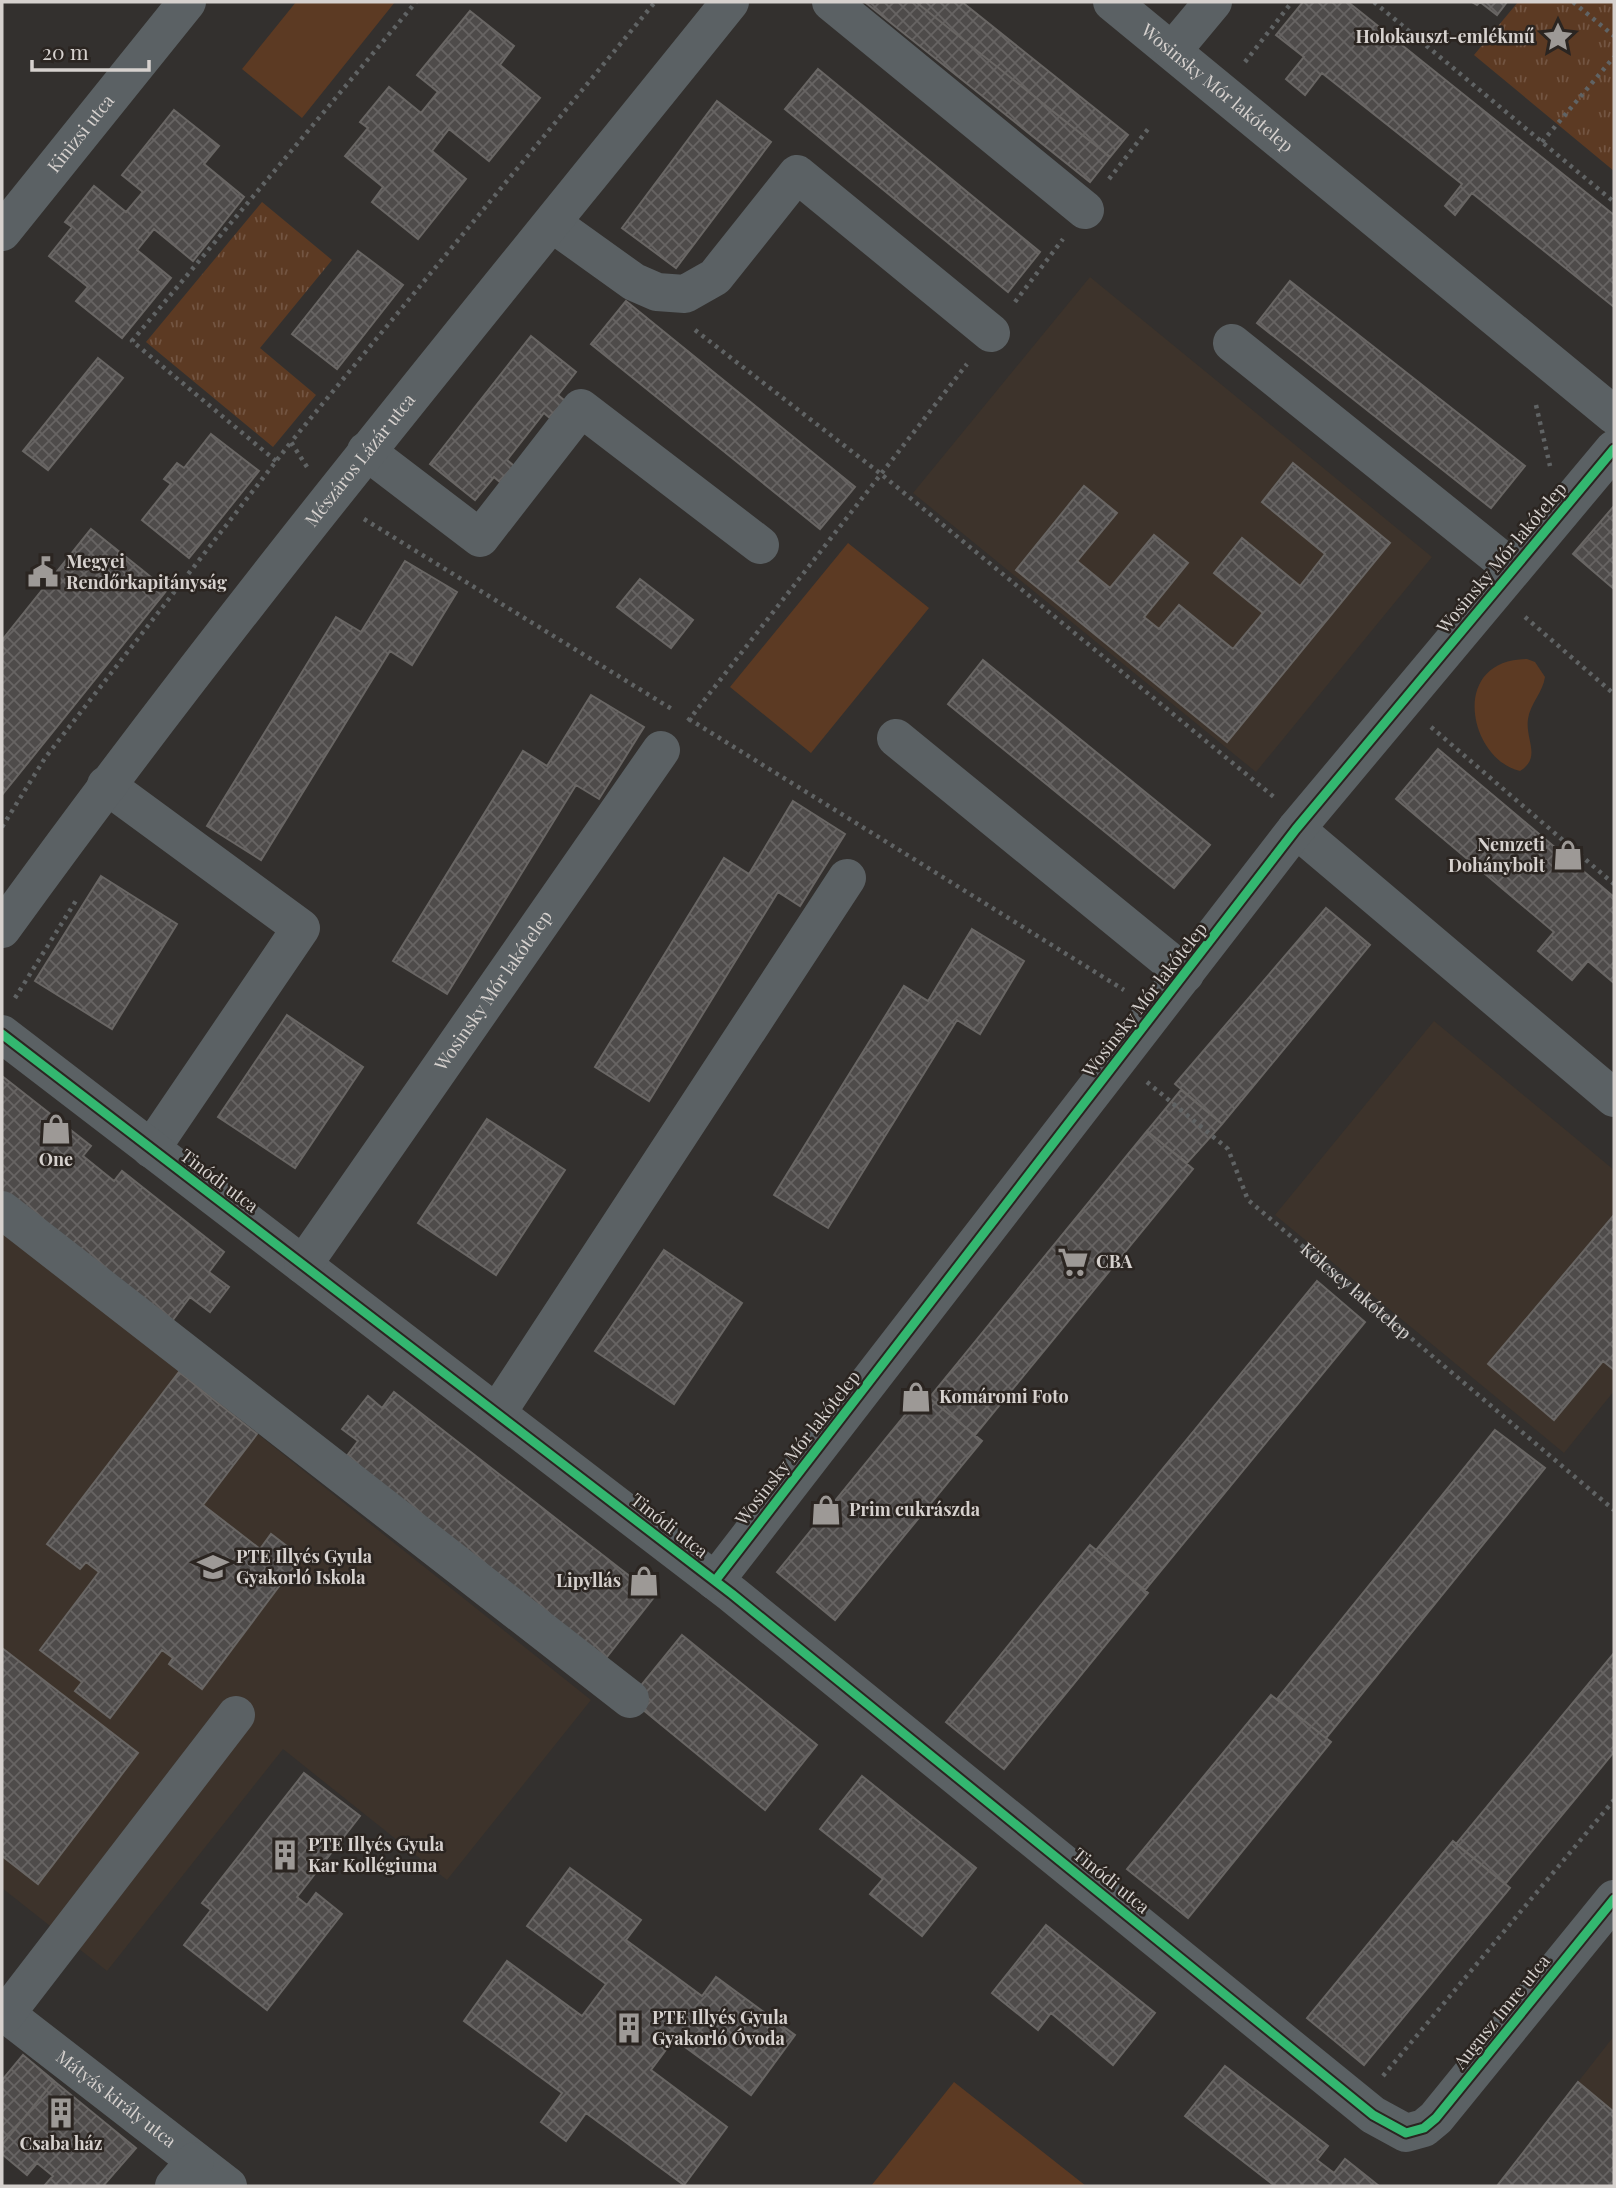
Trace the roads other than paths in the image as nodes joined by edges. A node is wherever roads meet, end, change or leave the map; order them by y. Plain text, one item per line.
1 (187, 2) edge
2 (730, 2) edge
3 (831, 2) edge
4 (1112, 2) edge
5 (1213, 2) edge
6 (1173, 50) junction
7 (1085, 210) road end
8 (554, 224) junction
9 (2, 232) edge
10 (992, 333) road end
11 (1232, 343) dead end
12 (1614, 415) edge
13 (1614, 449) edge
14 (366, 451) junction
15 (760, 545) dead end
16 (1513, 569) junction
17 (896, 738) dead end
18 (661, 750) road end
19 (106, 785) junction
20 (1299, 825) junction
21 (847, 878) dead end
22 (2, 929) edge
23 (1185, 974) junction
24 (2, 1034) edge
25 (1614, 1098) edge
26 (151, 1149) junction
27 (2, 1210) edge
28 (303, 1265) junction
29 (497, 1413) junction
30 (715, 1581) junction
31 (630, 1699) dead end
32 (236, 1715) dead end
33 (1614, 1899) edge
34 (4, 2012) edge
35 (1406, 2133) joint
36 (185, 2174) edge
37 (228, 2186) edge

1 - 9 street, Kinizsi utca
2 - 8 street, Mészáros Lázár utca
3 - 7 street
4 - 6 street, Wosinsky Mór lakótelep
5 - 6 street
6 - 12 street, Wosinsky Mór lakótelep
8 - 10 street
8 - 14 street, Mészáros Lázár utca
11 - 16 street
13 - 16 street, Wosinsky Mór lakótelep
14 - 15 street
14 - 19 street, Mészáros Lázár utca
16 - 20 street, Wosinsky Mór lakótelep
17 - 23 street
18 - 28 street, Wosinsky Mór lakótelep
19 - 22 street, Mészáros Lázár utca
19 - 26 street
20 - 23 street, Wosinsky Mór lakótelep
20 - 25 street
21 - 29 street
23 - 30 street, Wosinsky Mór lakótelep
24 - 26 street, Tinódi utca
26 - 28 street, Tinódi utca
27 - 31 street
28 - 29 street, Tinódi utca
29 - 30 street, Tinódi utca
30 - 35 street, Tinódi utca
32 - 34 street
33 - 35 street, Augusz Imre utca
34 - 36 street, Mátyás király utca
36 - 37 street, Mátyás király utca

